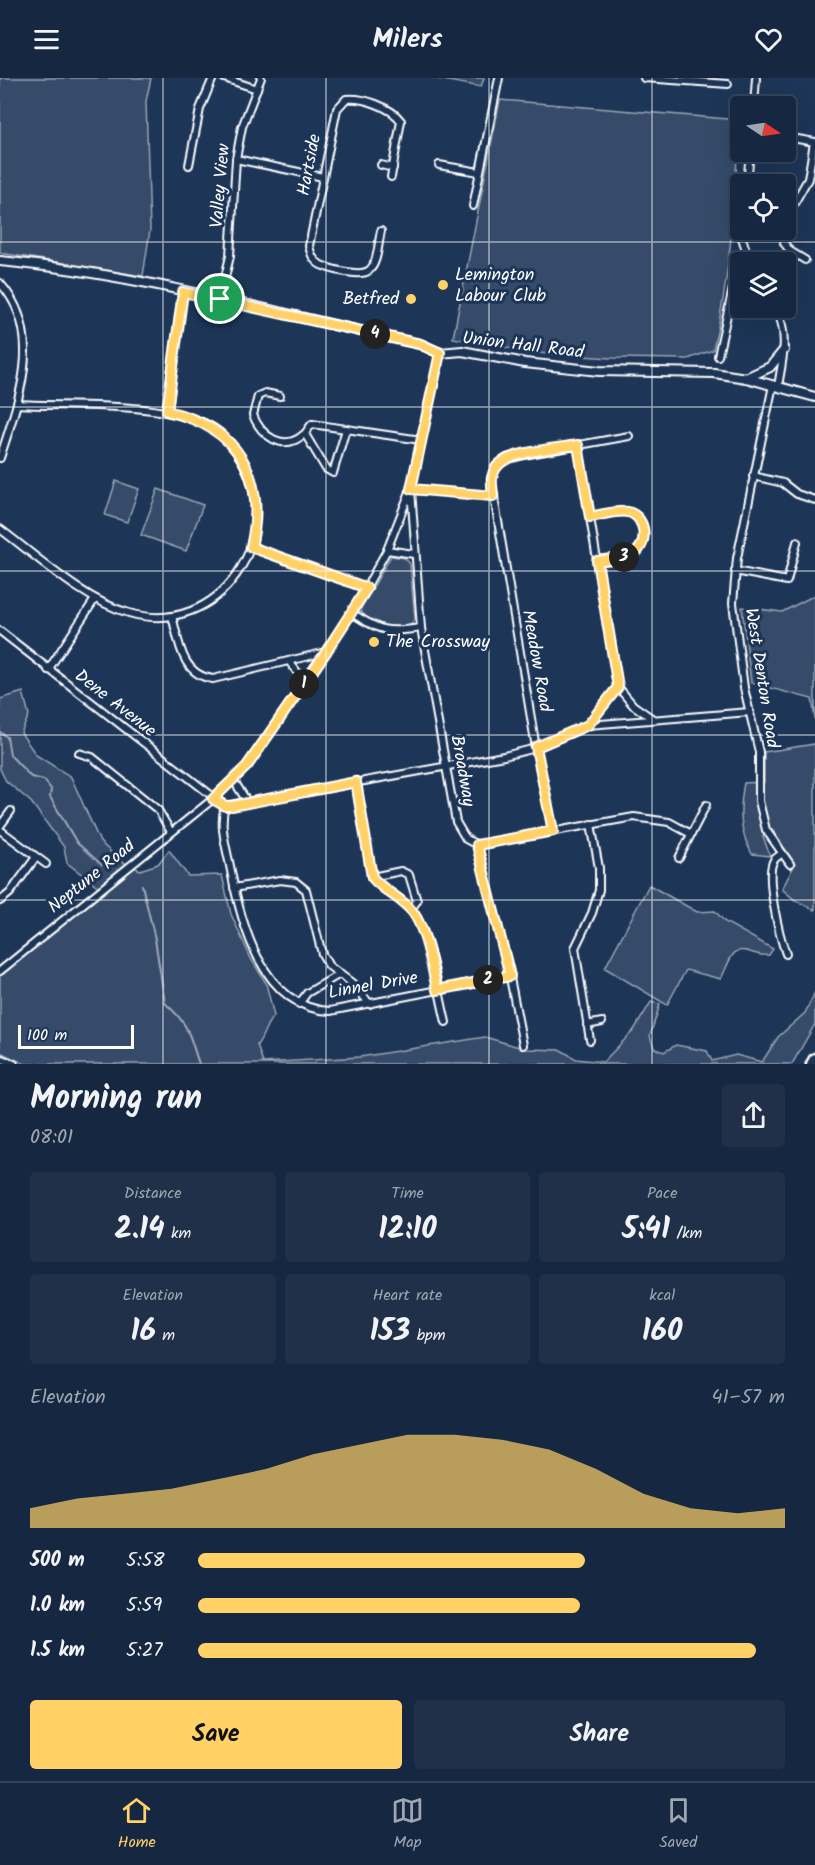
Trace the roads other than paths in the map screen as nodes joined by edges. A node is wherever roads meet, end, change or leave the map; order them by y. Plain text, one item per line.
1 (213, 78) edge
2 (224, 78) edge
3 (261, 78) edge
4 (499, 78) edge
5 (644, 78) edge
6 (650, 78) edge
7 (756, 78) edge
8 (709, 80) edge
9 (728, 84) dead end
10 (257, 89) junction
11 (755, 96) edge
12 (796, 139) edge
13 (814, 142) edge
14 (236, 159) junction
15 (189, 165) dead end
16 (381, 165) dead end
17 (439, 165) dead end
18 (393, 168) junction
19 (479, 172) junction
20 (323, 177) junction
21 (391, 177) dead end
22 (473, 206) dead end
23 (381, 231) dead end
24 (369, 240) dead end
25 (379, 242) junction
26 (805, 260) dead end
27 (0, 261) edge
28 (0, 283) edge
29 (183, 292) junction
30 (220, 299) junction
31 (730, 302) edge
32 (781, 318) edge
33 (784, 350) junction
34 (440, 353) junction
35 (718, 356) dead end
36 (746, 378) junction
37 (776, 386) junction
38 (280, 396) dead end
39 (815, 397) edge
40 (17, 404) junction
41 (167, 411) junction
42 (346, 429) junction
43 (305, 434) junction
44 (629, 436) dead end
45 (421, 440) junction
46 (578, 445) junction
47 (0, 458) edge
48 (753, 476) junction
49 (411, 489) junction
50 (493, 496) junction
51 (815, 500) edge
52 (590, 517) junction
53 (0, 529) edge
54 (796, 542) dead end
55 (251, 547) junction
56 (387, 550) junction
57 (414, 554) junction
58 (597, 561) junction
59 (735, 571) junction
60 (367, 588) junction
61 (95, 599) junction
62 (352, 613) junction
63 (172, 616) junction
64 (421, 628) junction
65 (0, 631) edge
66 (326, 652) junction
67 (289, 662) junction
68 (48, 670) junction
69 (305, 683) junction
70 (618, 687) junction
71 (750, 712) junction
72 (653, 718) junction
73 (588, 725) junction
74 (536, 747) junction
75 (79, 753) dead end
76 (446, 766) junction
77 (234, 781) junction
78 (356, 782) junction
79 (213, 799) junction
80 (248, 803) junction
81 (706, 805) dead end
82 (225, 806) junction
83 (12, 810) dead end
84 (591, 824) junction
85 (0, 828) edge
86 (553, 831) junction
87 (171, 832) junction
88 (691, 834) junction
89 (477, 845) junction
90 (781, 854) junction
91 (36, 857) junction
92 (679, 858) dead end
93 (46, 864) dead end
94 (790, 864) dead end
95 (372, 877) junction
96 (234, 888) junction
97 (0, 901) edge
98 (411, 909) junction
99 (786, 954) dead end
100 (0, 971) edge
101 (340, 974) junction
102 (510, 976) junction
103 (437, 990) junction
104 (299, 1004) junction
105 (370, 1004) junction
106 (446, 1022) dead end
107 (602, 1022) dead end
108 (587, 1025) junction
109 (590, 1041) dead end
110 (523, 1045) dead end
111 (0, 1058) edge
112 (14, 1064) edge

1 - 15 street
2 - 10 street
3 - 10 street, Valley View
4 - 19 street
5 - 6 street
6 - 8 street
7 - 11 street
8 - 9 street
10 - 14 street, Valley View
12 - 13 street
13 - 26 street
14 - 20 street
14 - 30 street, Valley View
16 - 18 street
17 - 19 street
18 - 20 street, Hartside
18 - 21 street, Hartside
19 - 22 street
20 - 25 street, Hartside
23 - 25 street, Hartside
24 - 25 street
27 - 29 street, Union Hall Road
28 - 40 street
29 - 30 street, Union Hall Road
29 - 41 street
30 - 34 street, Union Hall Road
31 - 35 street
32 - 33 street, West Denton Road
33 - 36 street
33 - 37 street, West Denton Road
34 - 36 street, Union Hall Road
34 - 45 street
36 - 37 street, Union Hall Road
37 - 39 street, Union Hall Road
37 - 48 street, West Denton Road
38 - 43 street
40 - 41 street
40 - 47 street
41 - 55 street
42 - 43 street
42 - 43 street
42 - 45 street
44 - 46 street, Meadow Road
45 - 49 street
46 - 50 street, Meadow Road
46 - 52 street
48 - 51 street
48 - 59 street, West Denton Road
49 - 50 street
49 - 56 street, Neptune Road
49 - 57 street, Broadway
50 - 74 street, Meadow Road
52 - 58 street
52 - 58 street
53 - 61 street
54 - 59 street
55 - 60 street
55 - 63 street
56 - 57 street
56 - 60 street, Neptune Road
57 - 64 street, Broadway
58 - 70 street
59 - 71 street, West Denton Road
60 - 62 street, Neptune Road
61 - 63 street
61 - 68 street
62 - 64 street
62 - 66 street, Neptune Road
63 - 67 street
64 - 76 street, Broadway
65 - 68 street, Dene Avenue
66 - 67 street
66 - 69 street, Neptune Road
67 - 69 street
68 - 79 street, Dene Avenue
69 - 77 street, Neptune Road
70 - 72 street
70 - 73 street
71 - 72 street
71 - 90 street, West Denton Road
72 - 73 street
73 - 74 street
74 - 76 street
74 - 86 street, Meadow Road
75 - 87 street
76 - 78 street
76 - 89 street, Broadway
77 - 79 street, Neptune Road
77 - 80 street
78 - 80 street
78 - 95 street
79 - 82 street, Dene Avenue
79 - 87 street, Neptune Road
80 - 82 street
81 - 88 street
82 - 96 street, Linnel Drive
83 - 85 street
84 - 86 street
84 - 88 street
84 - 108 street
85 - 91 street
86 - 89 street
87 - 100 street, Neptune Road
88 - 92 street
89 - 102 street, Broadway
90 - 94 street, West Denton Road
90 - 99 street
91 - 93 street
91 - 97 street
95 - 98 street
95 - 98 street
96 - 101 street
96 - 104 street, Linnel Drive
98 - 103 street
101 - 104 street
101 - 105 street
102 - 103 street, Linnel Drive
102 - 110 street, Broadway
103 - 105 street, Linnel Drive
103 - 106 street
104 - 105 street, Linnel Drive
107 - 108 street
108 - 109 street
111 - 112 street

